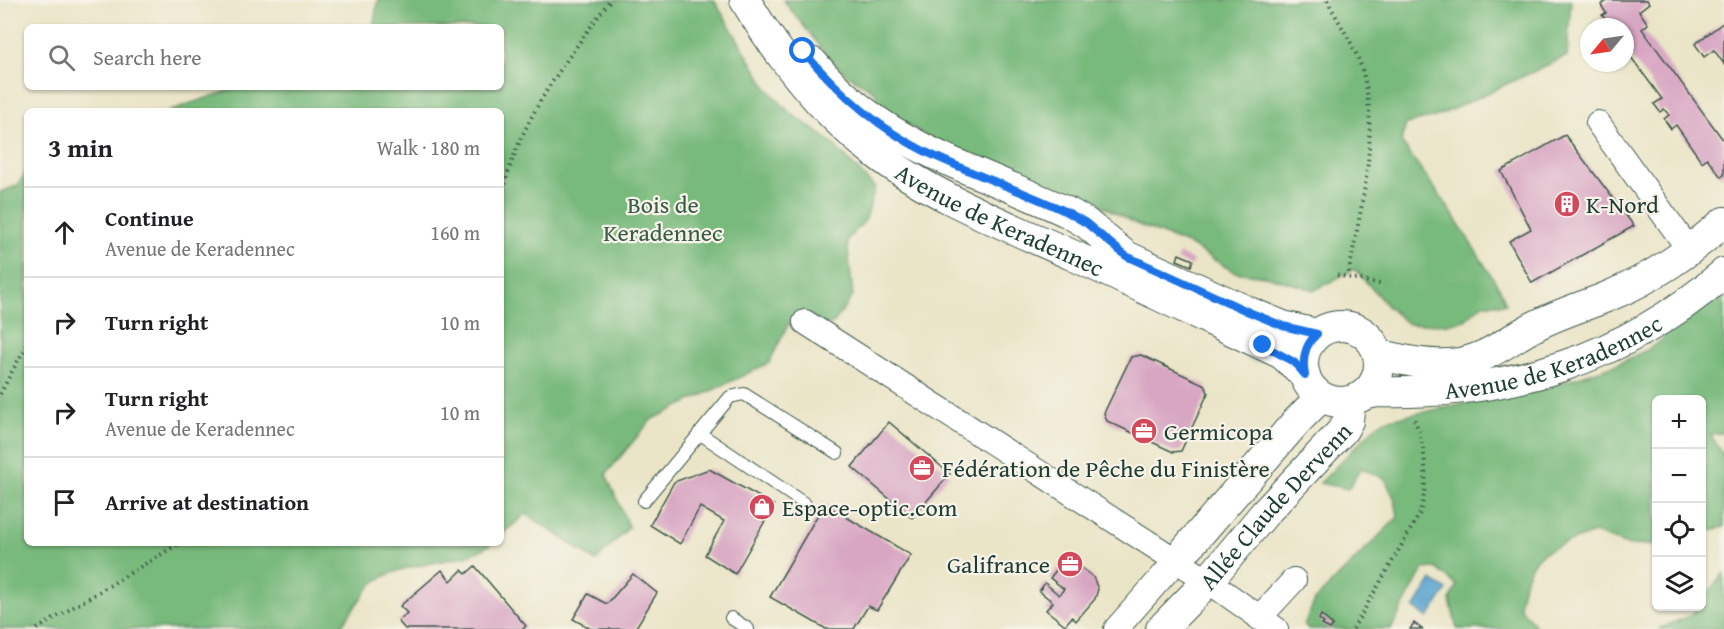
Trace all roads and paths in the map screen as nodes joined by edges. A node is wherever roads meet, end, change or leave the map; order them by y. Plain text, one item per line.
1 (610, 0) edge
2 (745, 0) edge
3 (766, 0) edge
4 (1327, 0) edge
5 (1598, 123) dead end
6 (504, 182) edge
7 (1724, 222) edge
8 (1690, 251) junction
9 (1724, 273) edge
10 (1337, 275) dead end
11 (1348, 277) junction
12 (1384, 285) dead end
13 (805, 322) dead end
14 (1317, 334) junction
15 (24, 350) edge
16 (1378, 354) junction
17 (1335, 392) junction
18 (0, 394) edge
19 (1410, 409) dead end
20 (699, 433) junction
21 (837, 453) dead end
22 (644, 501) dead end
23 (805, 504) dead end
24 (175, 546) edge
25 (1176, 561) junction
26 (1294, 580) dead end
27 (1208, 581) junction
28 (732, 618) dead end
29 (1267, 623) edge
30 (37, 629) edge
31 (748, 629) edge
32 (1116, 629) edge
33 (1161, 629) edge
34 (1353, 629) edge

1 - 6 path
2 - 17 street, Avenue de Keradennec
3 - 14 street, Avenue de Keradennec
4 - 11 path
5 - 8 street
7 - 8 street, Avenue de Keradennec
8 - 16 street, Avenue de Keradennec
9 - 17 street, Avenue de Keradennec
10 - 11 path
11 - 12 path
13 - 25 street
14 - 16 street
14 - 17 street
15 - 18 path
16 - 17 street
17 - 25 street, Allée Claude Dervenn
17 - 27 street, Allée Claude Dervenn
19 - 34 path
20 - 21 lane
20 - 22 lane
20 - 23 lane
24 - 30 path
25 - 27 street
25 - 32 street, Allée Claude Dervenn
26 - 29 street
27 - 29 street
27 - 33 street, Allée Claude Dervenn
28 - 31 lane

